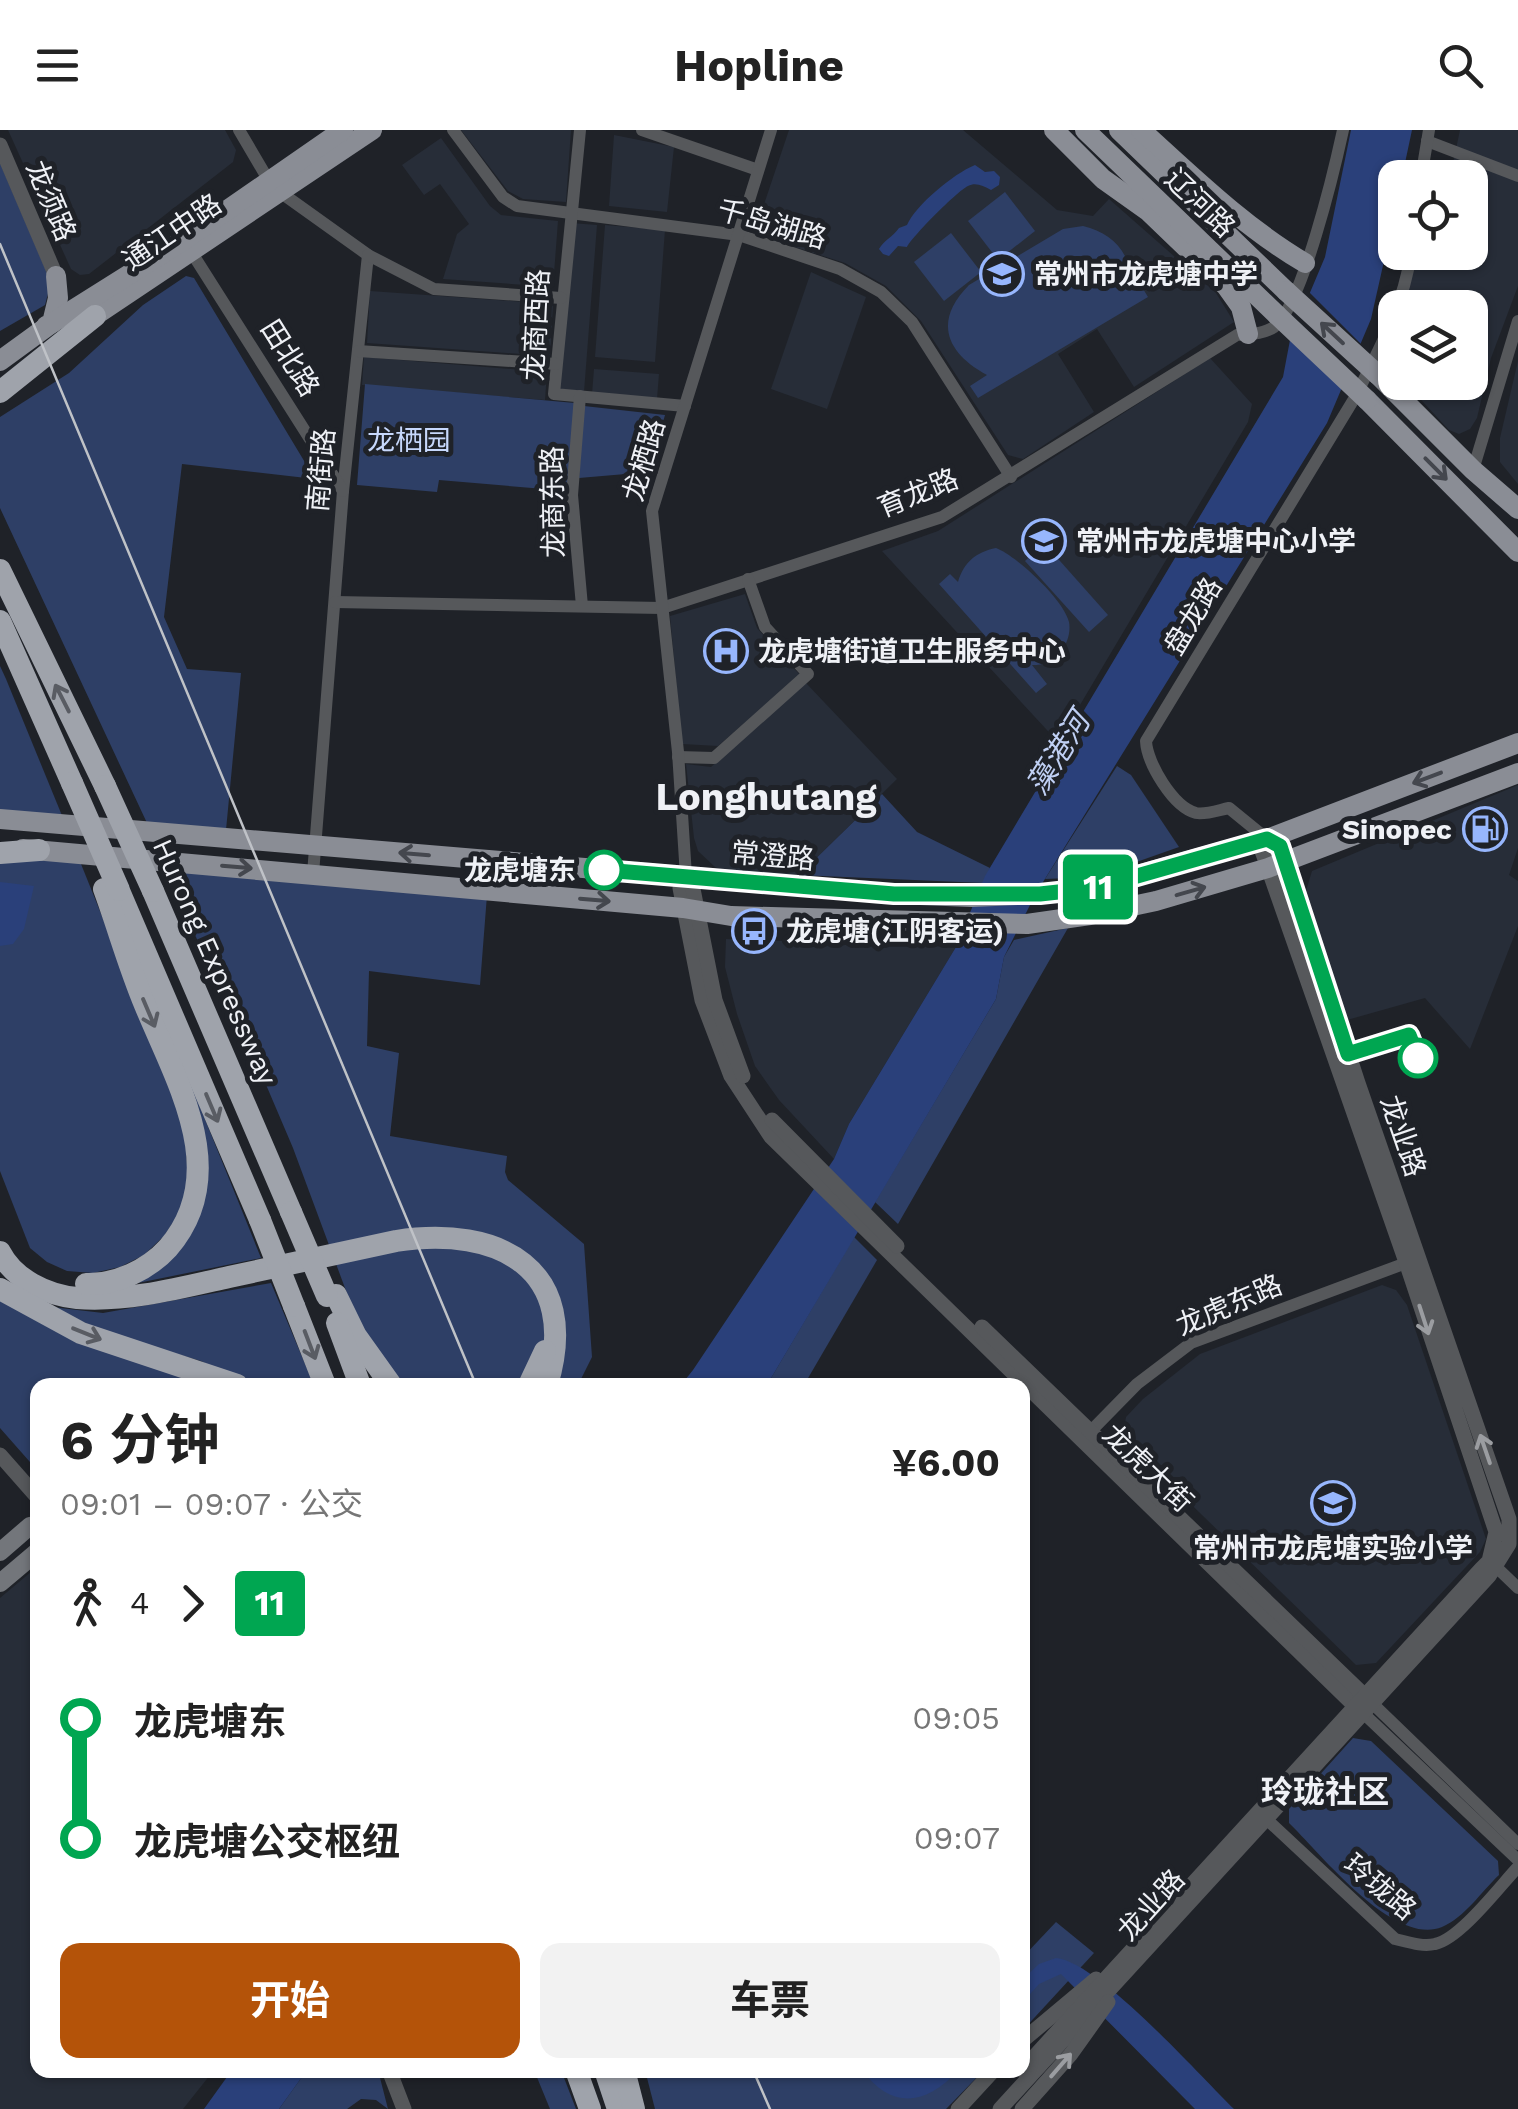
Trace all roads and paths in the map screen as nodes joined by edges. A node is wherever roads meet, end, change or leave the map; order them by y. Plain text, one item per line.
1 (239, 130) edge
2 (343, 130) edge
3 (372, 130) edge
4 (453, 130) edge
5 (580, 130) edge
6 (642, 130) edge
7 (771, 130) edge
8 (1054, 130) edge
9 (1085, 130) edge
10 (1119, 130) edge
11 (1141, 130) edge
12 (1343, 130) edge
13 (1428, 135) edge
14 (0, 145) edge
15 (1424, 160) edge
16 (758, 170) junction
17 (1518, 176) edge
18 (275, 186) junction
19 (570, 211) junction
20 (739, 234) junction
21 (192, 253) junction
22 (368, 254) junction
23 (1306, 262) junction
24 (1408, 270) edge
25 (56, 276) junction
26 (101, 292) junction
27 (561, 298) junction
28 (96, 316) junction
29 (1518, 322) edge
30 (52, 323) junction
31 (1248, 334) junction
32 (0, 351) edge
33 (358, 351) junction
34 (0, 361) edge
35 (556, 364) junction
36 (0, 378) edge
37 (0, 392) edge
38 (580, 396) junction
39 (685, 406) junction
40 (1473, 470) junction
41 (1011, 477) junction
42 (343, 491) junction
43 (1518, 508) edge
44 (1518, 552) edge
45 (0, 570) edge
46 (748, 579) junction
47 (334, 602) junction
48 (582, 606) junction
49 (662, 608) junction
50 (0, 625) edge
51 (1518, 743) edge
52 (678, 757) junction
53 (1518, 773) edge
54 (0, 820) edge
55 (1267, 839) junction
56 (314, 846) junction
57 (0, 850) edge
58 (39, 850) joint
59 (1277, 865) junction
60 (313, 874) junction
61 (686, 876) junction
62 (111, 889) junction
63 (690, 909) junction
64 (0, 1234) edge
65 (0, 1252) edge
66 (1413, 1260) junction
67 (0, 1278) edge
68 (0, 1290) edge
69 (332, 1296) junction
70 (216, 1378) edge
71 (322, 1378) edge
72 (358, 1378) edge
73 (386, 1378) edge
74 (533, 1378) edge
75 (549, 1378) edge
76 (1027, 1378) edge
77 (1030, 1380) edge
78 (1087, 1435) junction
79 (0, 1455) edge
80 (30, 1489) edge
81 (30, 1526) edge
82 (0, 1552) edge
83 (30, 1558) edge
84 (1493, 1564) junction
85 (0, 1583) edge
86 (1518, 1588) edge
87 (1364, 1704) junction
88 (1262, 1815) junction
89 (1518, 1844) edge
90 (1518, 1864) edge
91 (1085, 2008) junction
92 (1030, 2037) edge
93 (1030, 2062) edge
94 (1030, 2073) edge
95 (392, 2078) edge
96 (579, 2078) edge
97 (608, 2078) edge
98 (626, 2078) edge
99 (987, 2078) edge
100 (1015, 2078) edge
101 (1026, 2078) edge
102 (404, 2109) edge
103 (590, 2109) edge
104 (618, 2109) edge
105 (634, 2109) edge
106 (958, 2109) edge
107 (986, 2109) edge
108 (1000, 2109) edge
109 (1022, 2109) edge

1 - 18 street
2 - 18 main road, 通江中路
3 - 18 main road, 通江中路
4 - 19 street, 千岛湖路
5 - 19 street, 龙商西路
6 - 16 street
7 - 16 street, 龙栖路
8 - 31 main road
9 -> 44 main road, 辽河路, bridge
40 -> 10 main road, 辽河路, bridge
11 - 23 main road
12 - 23 street, 育龙路
13 - 15 street
13 - 17 street
14 - 25 street, 龙须路
16 - 20 street, 龙栖路
18 - 21 main road, 通江中路
18 - 22 street
18 - 26 main road, 通江中路
19 - 20 street, 千岛湖路
19 - 27 street, 龙商西路
20 - 39 street, 龙栖路
20 - 41 street, 千岛湖路
21 - 28 main road, 通江中路
21 - 42 street, 田北路
22 - 27 street
22 - 33 street, 南街路
23 - 31 street, 育龙路
24 - 55 street, 盘龙路
25 - 26 main road
25 - 30 main road
26 - 30 main road, 通江中路
27 - 35 street, 龙商西路
28 - 36 main road, 通江中路
28 - 37 highway
29 - 40 street
30 - 32 main road
30 - 34 main road, 通江中路
31 - 41 street, 育龙路
33 - 35 street
33 - 42 street, 南街路
35 - 38 street, 龙商西路
38 - 39 street, 龙商西路
38 - 48 street, 龙商东路
39 - 49 street, 龙栖路
40 - 43 main road
41 - 46 street, 育龙路
42 - 47 street, 南街路
69 -> 45 highway, Hurong Expressway, bridge
46 - 49 street, 育龙路
46 - 52 street
47 - 48 street, 育龙路
47 - 56 street, 南街路
48 - 49 street, 育龙路
49 - 52 street, 龙栖路
50 - 62 highway
51 -> 55 main road, 常澄路
52 - 61 street, 龙栖路
53 - 59 main road
54 - 56 main road, 常澄路
55 - 59 street, 龙业路
55 - 61 main road, 常澄路
56 - 60 street, 南街路
61 -> 56 main road, 常澄路
57 - 58 highway
58 -> 60 main road
63 -> 59 main road
59 - 66 street, 龙业路
60 -> 63 main road
61 - 63 street
62 -> 64 highway
62 -> 71 highway, Hurong Expressway, bridge
63 - 76 street, 龙虎大街
65 - 75 highway
66 - 78 street, 龙虎东路
66 - 84 street, 龙业路
67 - 74 highway
68 -> 70 highway
69 - 72 highway, Hurong Expressway
69 - 73 highway
77 - 78 street, 龙虎大街
78 - 87 street, 龙虎大街
79 - 80 street
81 - 82 main road
83 - 85 main road
84 - 86 street
84 - 87 street, 龙业路
87 - 88 street, 龙业路
87 - 89 street, 龙虎大街
87 - 90 street, 龙虎大街
88 - 90 street, 玲珑路
88 - 91 street, 龙业路
91 - 92 street
91 - 93 street, 龙业路
91 - 94 street, 龙业路
109 -> 91 street
95 - 102 street
96 - 103 highway
97 - 104 highway
98 - 105 highway
99 - 106 street
100 - 107 street, 龙业路
101 - 108 street, 龙业路

